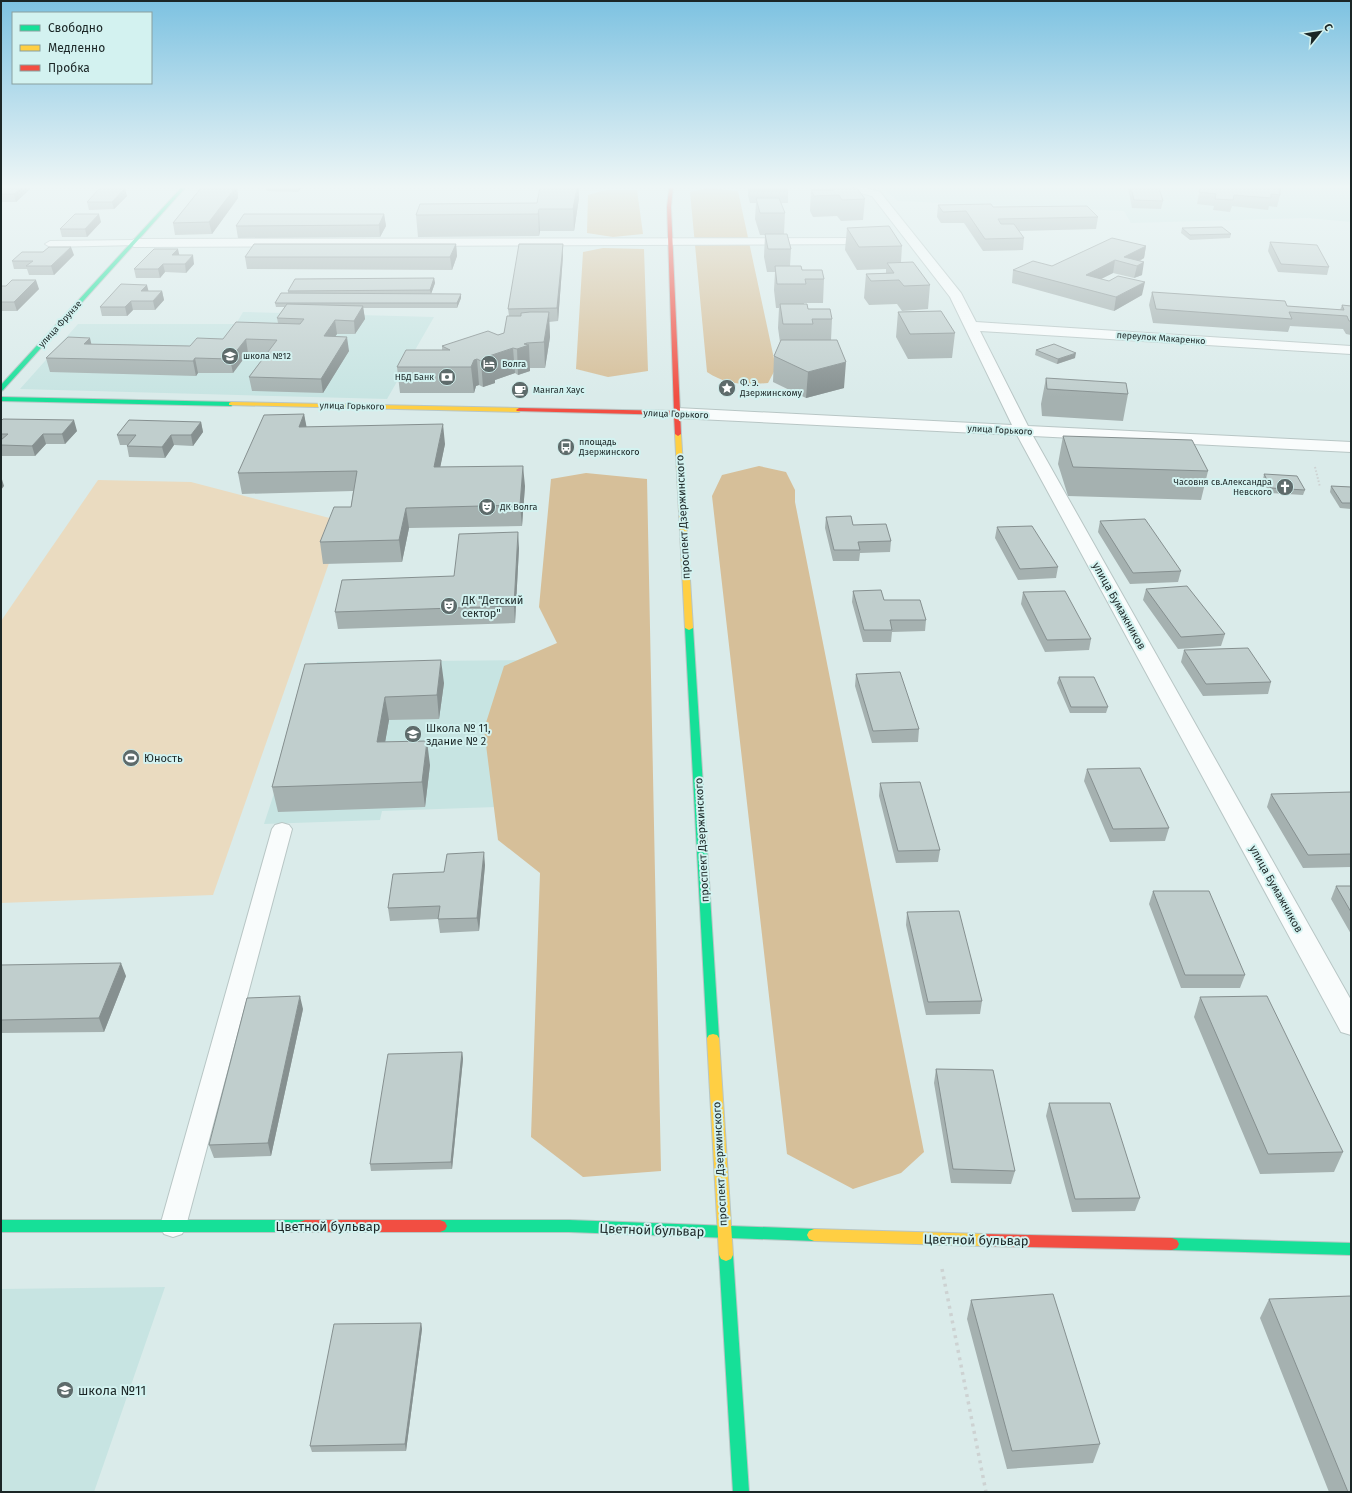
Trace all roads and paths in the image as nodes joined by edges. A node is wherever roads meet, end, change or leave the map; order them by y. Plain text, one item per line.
1 (121, 258) edge
2 (672, 258) edge
3 (917, 258) edge
4 (971, 326) junction
5 (1351, 350) edge
6 (1, 389) edge
7 (1, 399) edge
8 (677, 413) junction
9 (1022, 430) junction
10 (1351, 447) edge
11 (1314, 466) dead end
12 (1320, 486) dead end
13 (282, 829) dead end
14 (1351, 1025) edge
15 (1, 1226) edge
16 (173, 1226) junction
17 (724, 1233) junction
18 (936, 1239) junction
19 (1351, 1249) edge
20 (741, 1492) edge
21 (986, 1492) edge

1 - 6 street, улица Фрунзе
2 - 8 street, проспект Дзержинского
3 - 4 street, улица Бумажников
4 - 5 street, переулок Макаренко
4 - 9 street, улица Бумажников
7 - 8 street, улица Горького
8 - 9 street, улица Горького
8 - 17 street, проспект Дзержинского
9 - 10 street, улица Горького
9 - 14 street, улица Бумажников
11 - 12 path
13 - 16 lane
15 - 16 street, Цветной бульвар
16 - 17 street, Цветной бульвар
17 - 18 street, Цветной бульвар
17 - 20 street, проспект Дзержинского
18 - 19 street, Цветной бульвар
18 - 21 path

